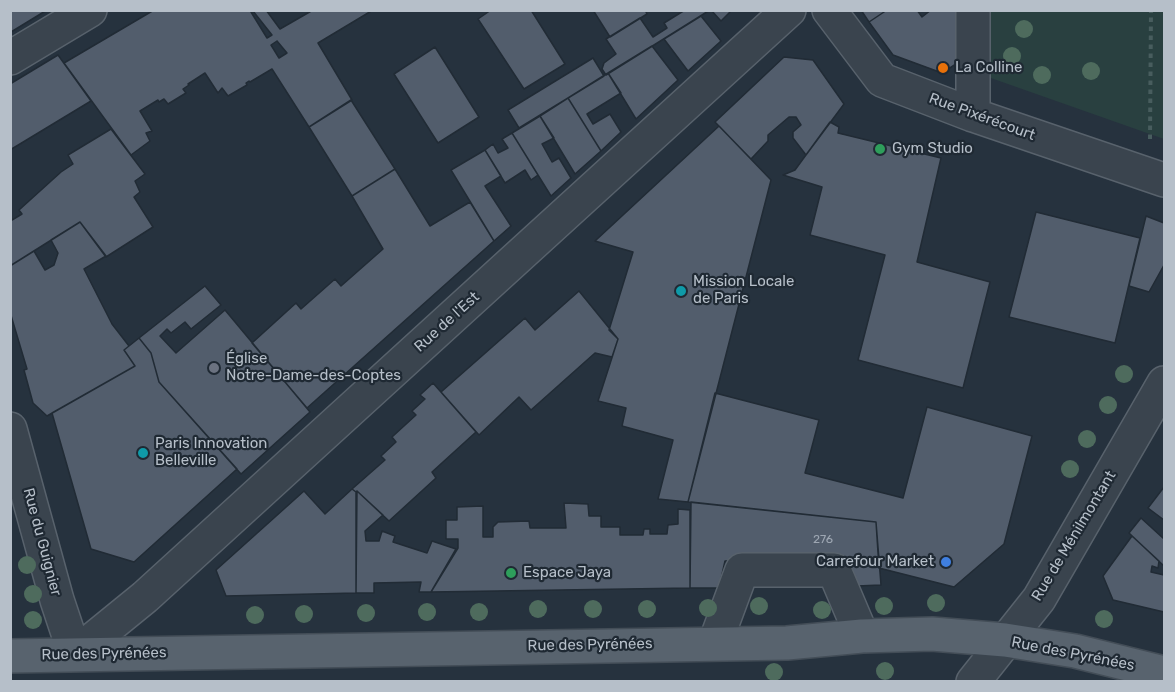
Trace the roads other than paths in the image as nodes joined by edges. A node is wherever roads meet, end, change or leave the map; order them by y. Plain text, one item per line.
1 (90, 10) edge
2 (789, 10) edge
3 (829, 10) edge
4 (973, 10) edge
5 (10, 58) edge
6 (973, 115) junction
7 (1164, 180) edge
8 (1164, 383) edge
9 (10, 429) edge
10 (862, 636) junction
11 (1005, 640) junction
12 (715, 643) junction
13 (75, 654) junction
14 (10, 656) edge
15 (1164, 673) edge
16 (973, 681) edge

1 - 5 street
2 - 13 street, Rue de l'Est
3 - 6 street, Rue Pixérécourt
4 - 6 street
6 - 7 street, Rue Pixérécourt
8 - 11 street, Rue de Ménilmontant
9 - 13 street, Rue du Guignier
10 - 11 main road, Rue des Pyrénées
10 - 12 main road, Rue des Pyrénées
10 - 12 street
11 - 15 main road, Rue des Pyrénées
11 - 16 street, Rue de Ménilmontant
12 - 13 main road, Rue des Pyrénées
13 - 14 main road, Rue des Pyrénées

